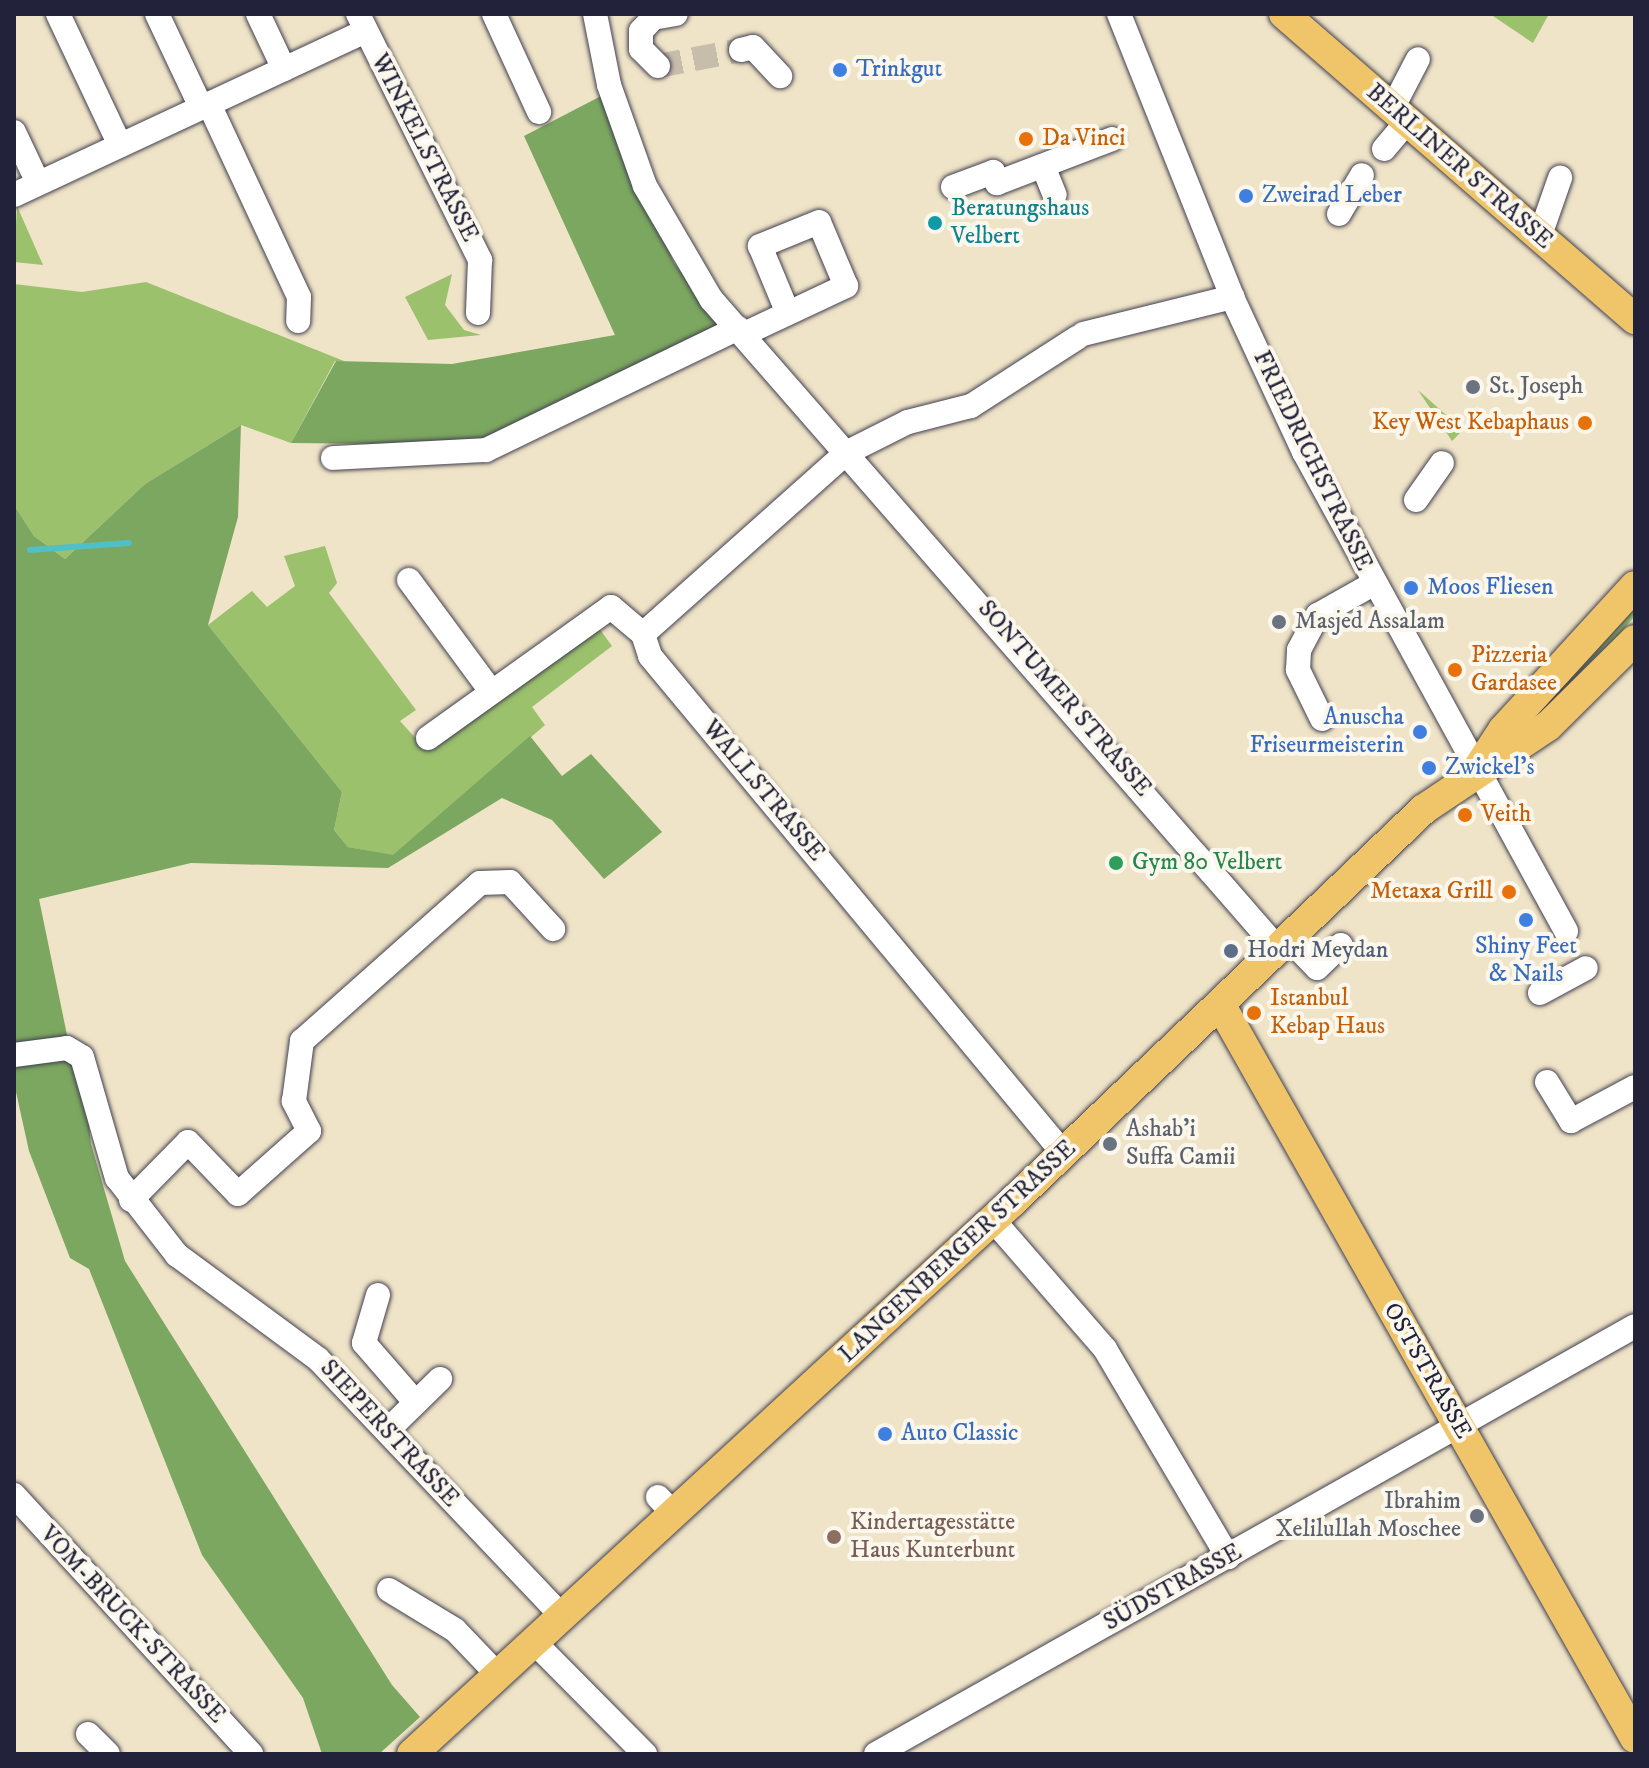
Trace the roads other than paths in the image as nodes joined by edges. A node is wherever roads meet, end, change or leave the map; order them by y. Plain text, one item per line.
1 (58, 14) edge
2 (157, 14) edge
3 (258, 14) edge
4 (494, 14) edge
5 (595, 14) edge
6 (676, 14) edge
7 (1119, 14) edge
8 (1284, 14) edge
9 (362, 22) edge
10 (741, 50) tunnel mouth
11 (1418, 59) dead end
12 (658, 66) dead end
13 (284, 69) junction
14 (780, 76) dead end
15 (205, 106) junction
16 (539, 112) dead end
17 (1400, 115) junction
18 (14, 132) edge
19 (1112, 139) dead end
20 (120, 145) junction
21 (1384, 149) dead end
22 (1037, 164) junction
23 (1362, 175) dead end
24 (1560, 178) dead end
25 (38, 183) junction
26 (953, 187) dead end
27 (14, 195) edge
28 (1055, 195) dead end
29 (1339, 214) dead end
30 (1539, 238) junction
31 (1237, 290) junction
32 (787, 311) dead end
33 (1633, 312) edge
34 (478, 313) dead end
35 (298, 321) dead end
36 (741, 331) junction
37 (846, 453) junction
38 (333, 458) dead end
39 (1442, 463) dead end
40 (1416, 500) dead end
41 (409, 580) dead end
42 (1373, 584) junction
43 (1635, 586) edge
44 (643, 634) junction
45 (1635, 640) edge
46 (490, 690) junction
47 (1322, 719) dead end
48 (428, 738) dead end
49 (1478, 768) junction
50 (553, 929) dead end
51 (1566, 931) dead end
52 (1284, 944) junction
53 (1341, 945) dead end
54 (1586, 968) dead end
55 (1540, 993) dead end
56 (1220, 1004) junction
57 (14, 1055) edge
58 (1547, 1082) dead end
59 (1635, 1087) edge
60 (1064, 1154) junction
61 (131, 1200) junction
62 (993, 1220) junction
63 (378, 1295) dead end
64 (1635, 1326) edge
65 (440, 1379) dead end
66 (416, 1403) junction
67 (1459, 1426) junction
68 (388, 1430) junction
69 (14, 1495) edge
70 (1228, 1557) junction
71 (389, 1590) dead end
72 (561, 1615) junction
73 (534, 1642) junction
74 (499, 1676) junction
75 (88, 1734) dead end
76 (1635, 1738) edge
77 (108, 1754) edge
78 (251, 1754) edge
79 (412, 1754) edge
80 (645, 1754) edge
81 (876, 1754) edge

1 - 20 street
2 - 15 street
3 - 13 street
4 - 16 street
5 - 36 street, SONTUMER STRASSE
6 - 12 street
7 - 31 street, FRIEDRICHSTRASSE
8 - 17 main road, BERLINER STRASSE
9 - 13 street, WINKELSTRASSE
9 - 34 street, WINKELSTRASSE
10 - 14 street
11 - 17 street
13 - 15 street, WINKELSTRASSE
15 - 20 street, WINKELSTRASSE
15 - 35 street
17 - 21 street
17 - 30 main road, BERLINER STRASSE
18 - 25 street
19 - 22 street
20 - 25 street, WINKELSTRASSE
22 - 26 street
22 - 28 street
23 - 29 street
24 - 30 street
25 - 27 street, WINKELSTRASSE
30 - 33 main road, BERLINER STRASSE
31 - 37 street
31 - 42 street, FRIEDRICHSTRASSE
32 - 36 street
36 - 37 street, SONTUMER STRASSE
36 - 38 street
37 - 44 street
37 - 52 street, SONTUMER STRASSE
39 - 40 street
41 - 46 street
42 - 47 street
42 - 49 street, FRIEDRICHSTRASSE
43 - 49 main road
44 - 46 street
44 - 60 street, WALLSTRASSE
45 - 49 main road, LANGENBERGER STRASSE
46 - 48 street
49 - 51 street, FRIEDRICHSTRASSE
49 - 52 main road, LANGENBERGER STRASSE
50 - 61 street
52 - 53 street, SONTUMER STRASSE
52 - 56 main road, LANGENBERGER STRASSE
54 - 55 street
56 - 60 main road, LANGENBERGER STRASSE
56 - 67 main road, OSTSTRASSE
57 - 61 street, SIEPERSTRASSE
58 - 59 street
60 - 62 main road, LANGENBERGER STRASSE
61 - 68 street, SIEPERSTRASSE
62 - 70 street
62 - 72 main road, LANGENBERGER STRASSE
63 - 66 street
64 - 67 street, SÜDSTRASSE
65 - 66 street
66 - 68 street
67 - 70 street, SÜDSTRASSE
67 - 76 main road, OSTSTRASSE
68 - 72 street, SIEPERSTRASSE
69 - 78 street, VOM-BRUCK-STRASSE
70 - 81 street, SÜDSTRASSE
71 - 74 street
72 - 73 main road, LANGENBERGER STRASSE
73 - 74 main road, LANGENBERGER STRASSE
73 - 80 street
74 - 79 main road, LANGENBERGER STRASSE
75 - 77 street

